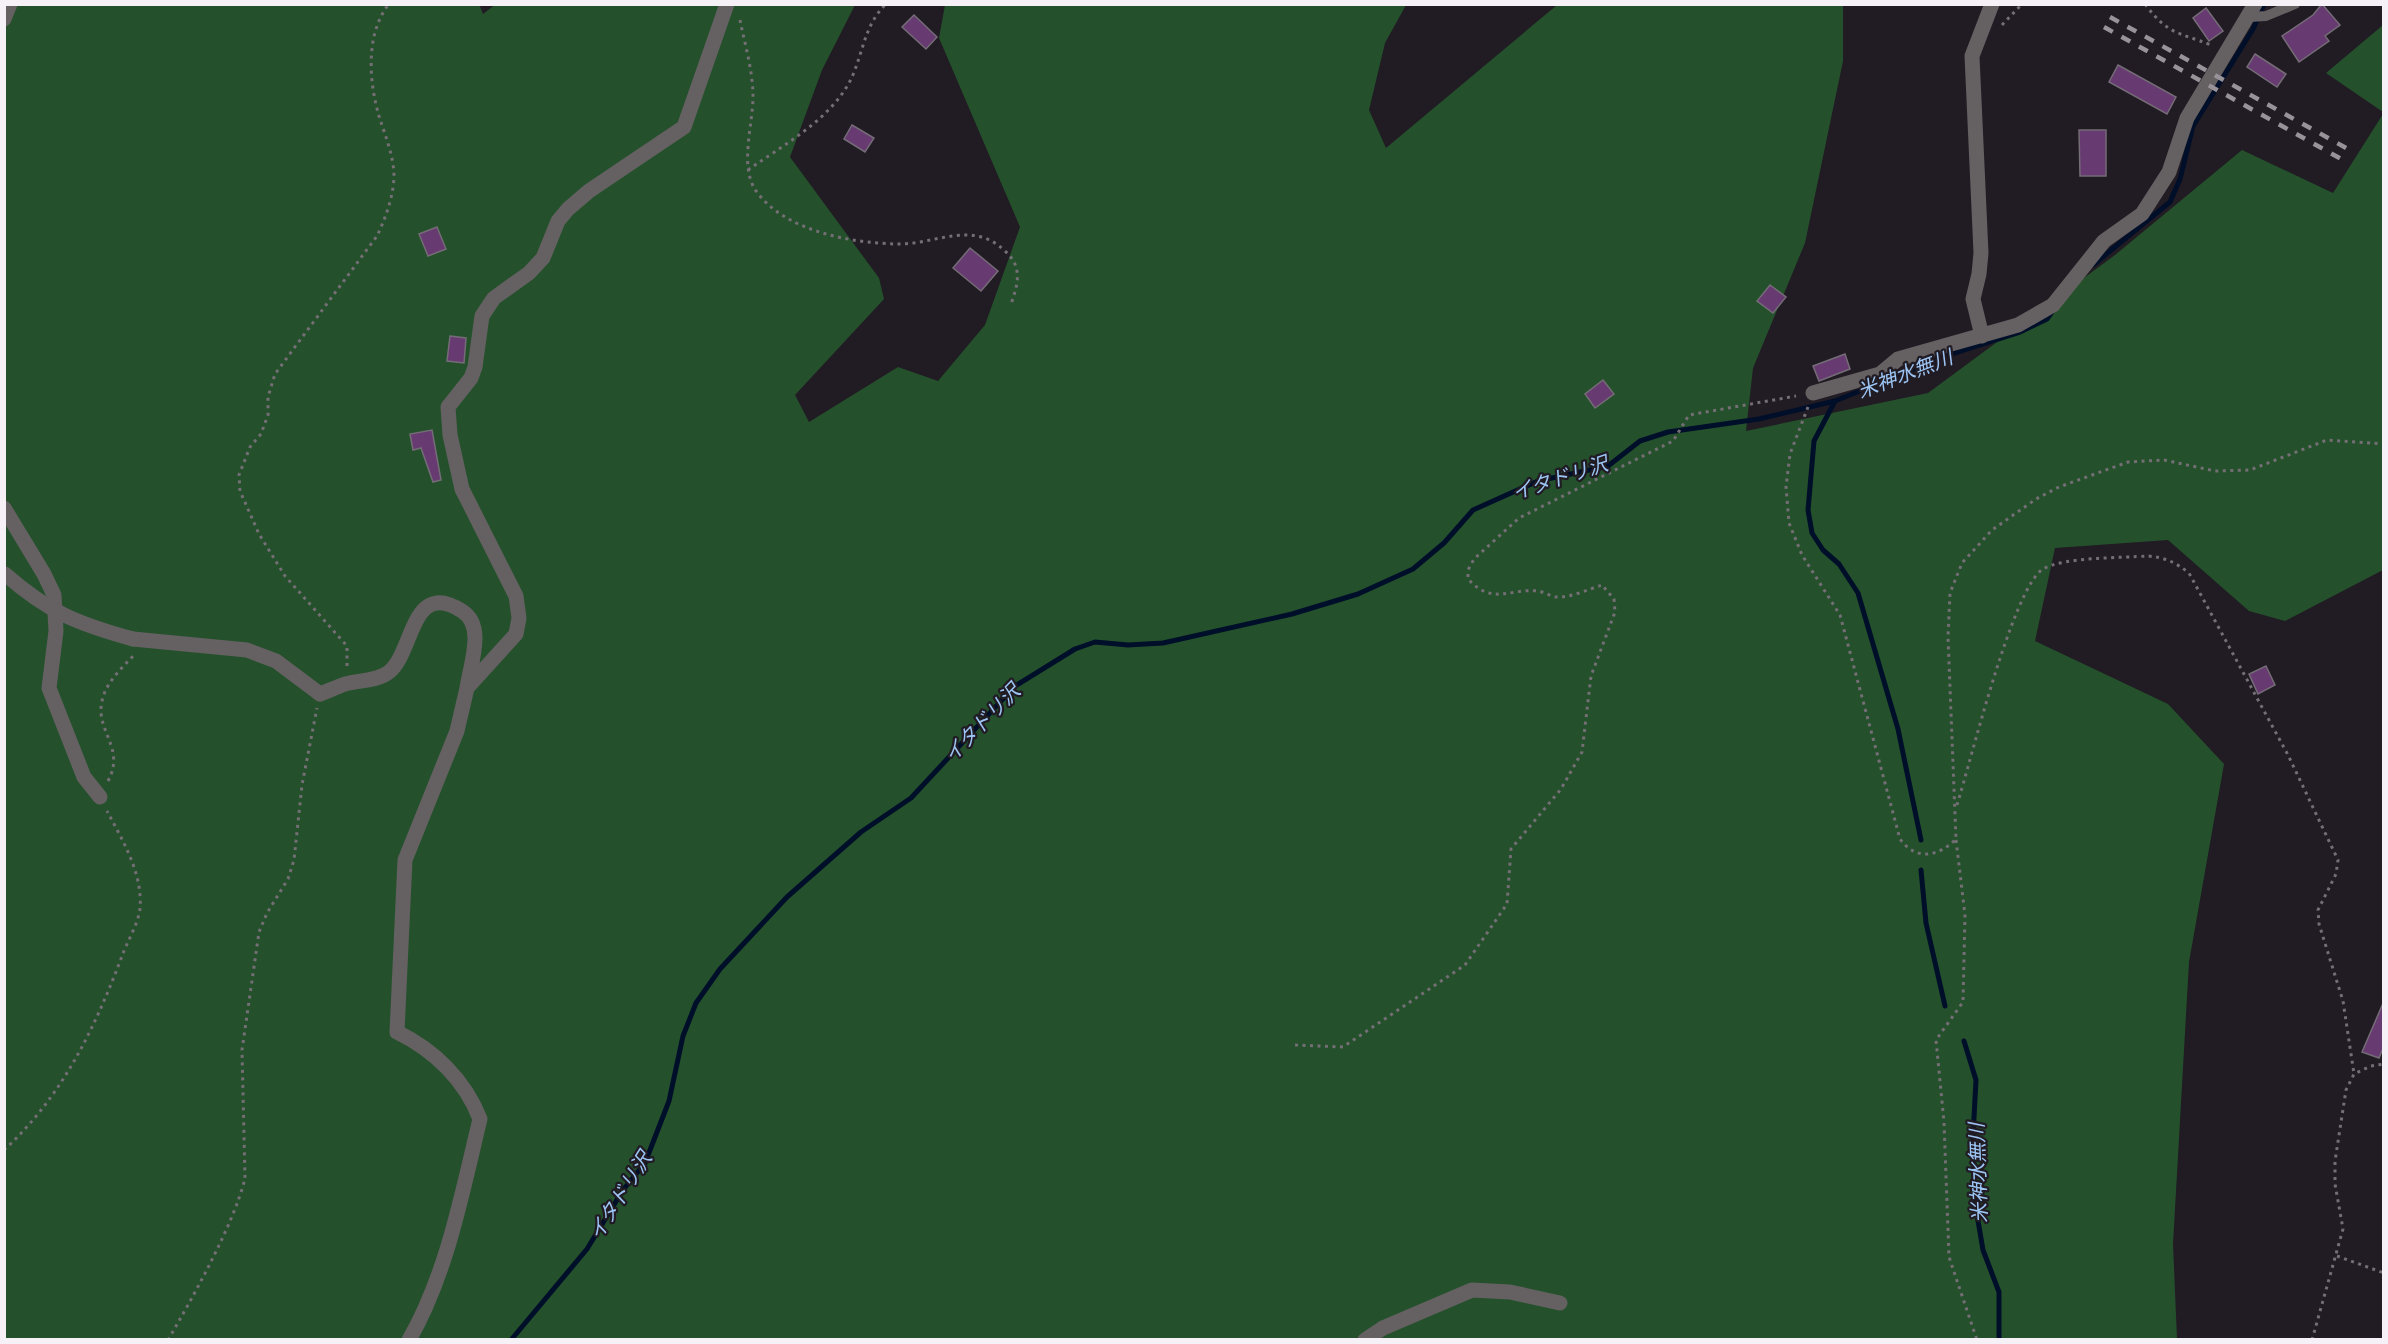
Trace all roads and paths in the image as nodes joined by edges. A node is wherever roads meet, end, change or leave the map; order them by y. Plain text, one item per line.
1 (10, 4) edge
2 (389, 4) edge
3 (886, 4) edge
4 (1992, 4) edge
5 (2145, 4) edge
6 (2295, 4) edge
7 (733, 9) edge
8 (2252, 11) edge
9 (4, 19) edge
10 (2228, 52) junction
11 (748, 170) junction
12 (1011, 304) dead end
13 (1982, 336) junction
14 (1814, 393) joint
15 (1804, 417) dead end
16 (2384, 444) edge
17 (4, 508) edge
18 (5, 574) edge
19 (140, 640) junction
20 (346, 684) junction
21 (467, 688) junction
22 (320, 694) junction
23 (100, 797) junction
24 (1956, 808) junction
25 (1956, 839) junction
26 (1295, 1045) dead end
27 (2384, 1064) edge
28 (2354, 1074) junction
29 (4, 1150) edge
30 (2337, 1256) junction
31 (2384, 1273) edge
32 (1560, 1303) dead end
33 (168, 1340) edge
34 (409, 1340) edge
35 (1365, 1340) edge
36 (1977, 1340) edge
37 (2312, 1340) edge

1 - 9 street
2 - 20 path
3 - 11 path
4 - 13 street
5 - 10 path
6 - 8 lane
7 - 11 path
7 - 21 street
8 - 10 street
10 - 13 street
11 - 12 path
13 - 14 street
14 - 26 path
15 - 25 path
16 - 24 path
17 - 23 street
18 - 19 street, bridge
19 - 22 street
19 - 23 path
20 - 21 street
20 - 22 street
21 - 34 street
22 - 33 path
23 - 29 path
24 - 25 path
24 - 28 path
25 - 36 path
27 - 28 path
28 - 30 path
30 - 31 path
30 - 37 path
32 - 35 street

